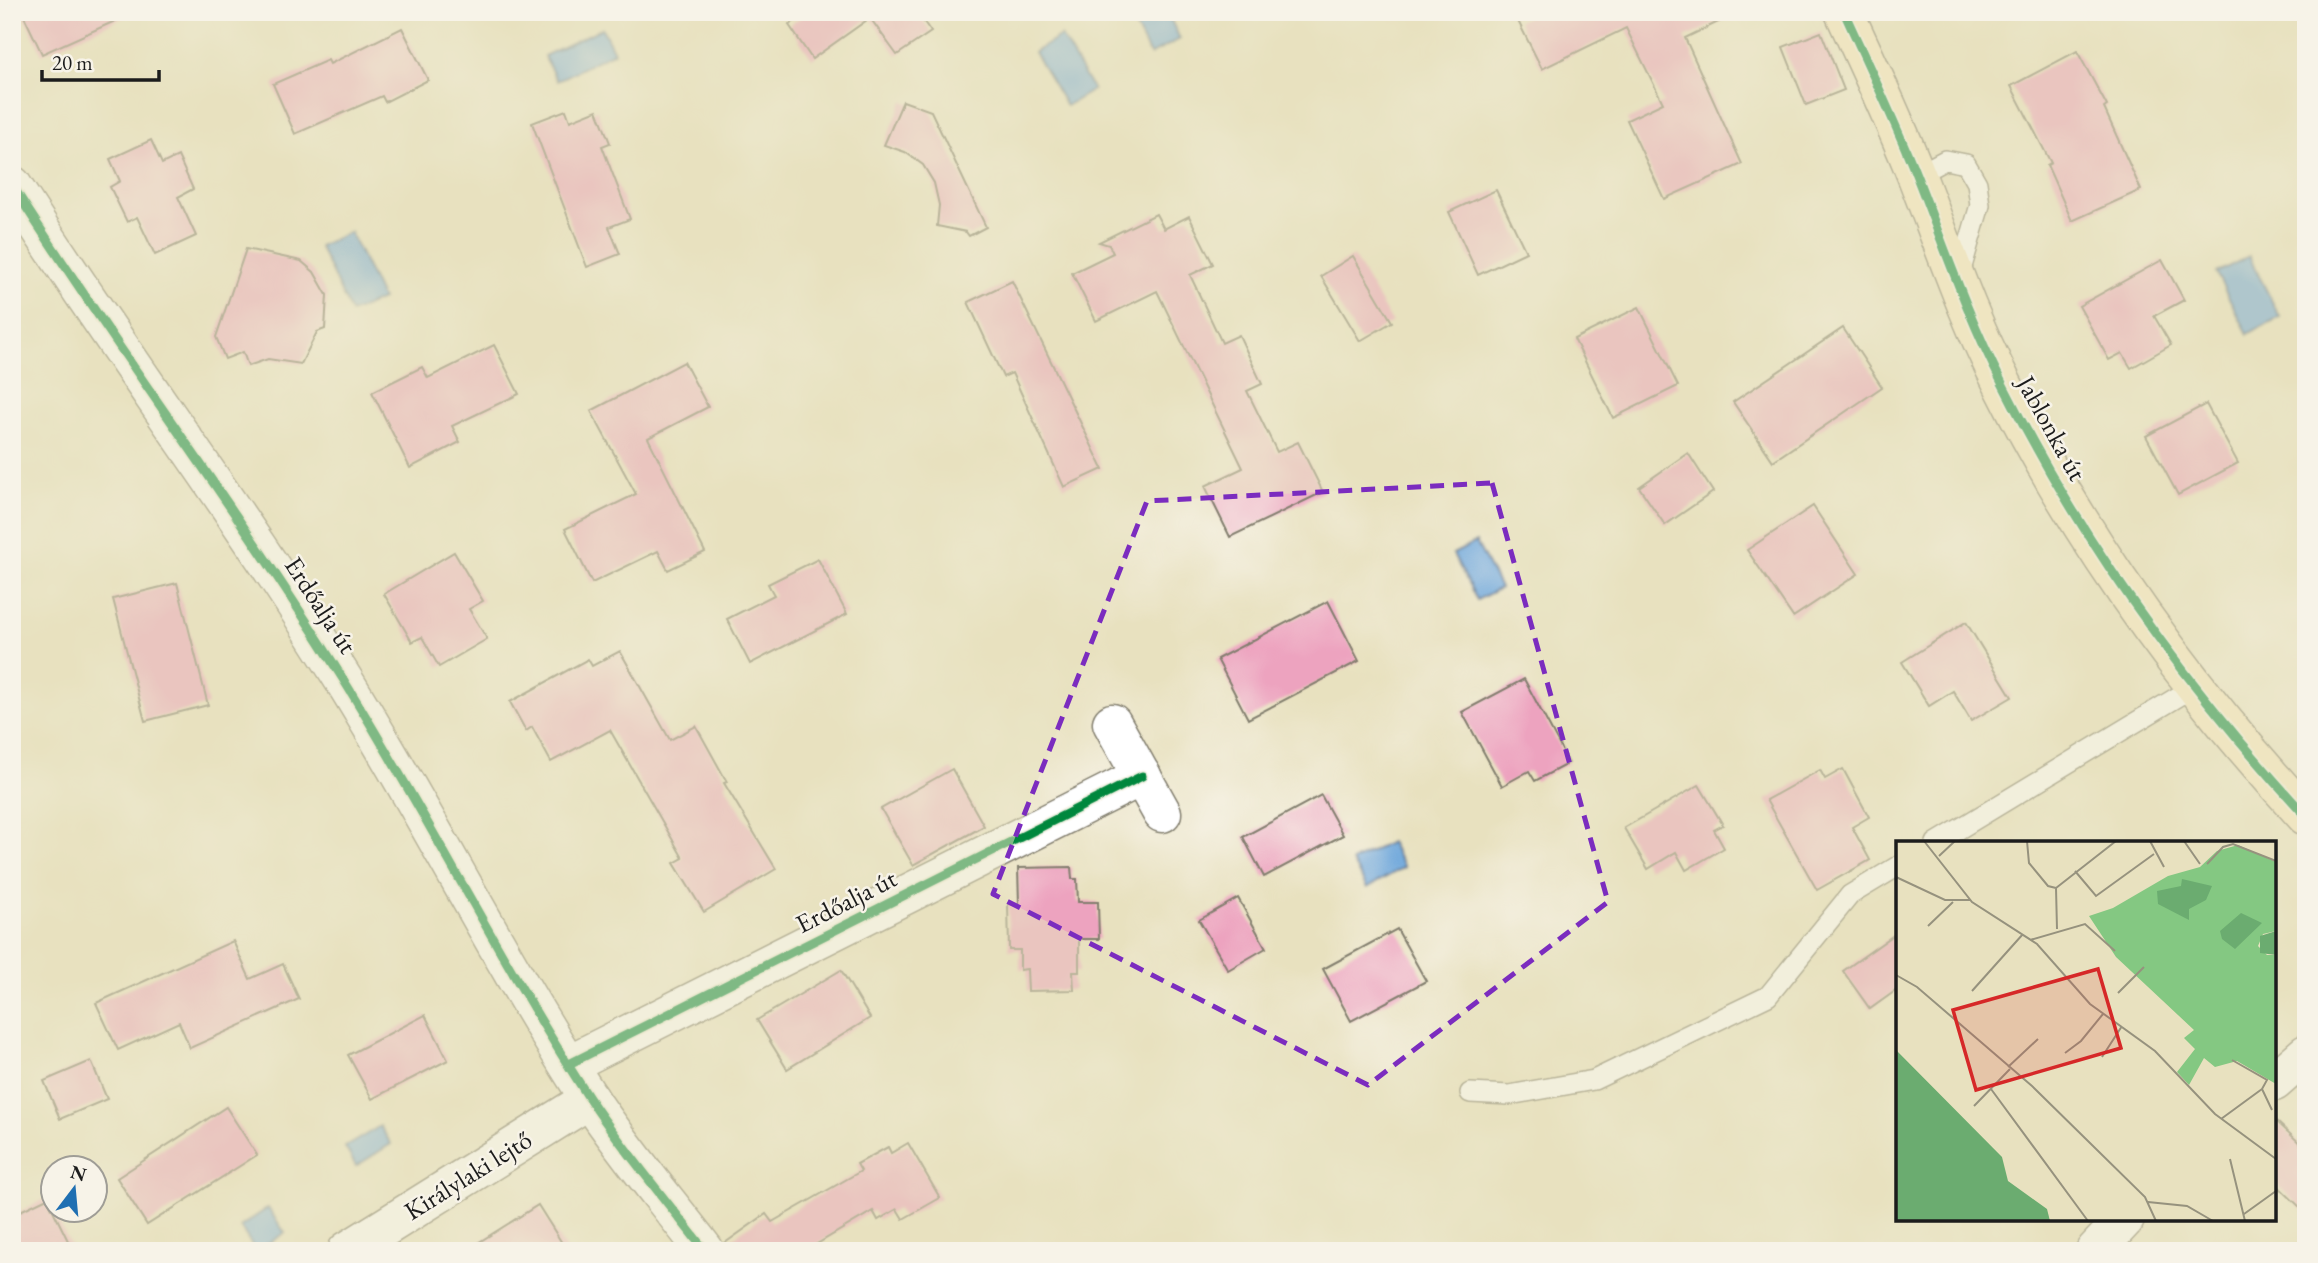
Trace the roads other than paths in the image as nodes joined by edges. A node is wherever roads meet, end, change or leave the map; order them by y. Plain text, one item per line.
1 (1844, 12) edge
2 (1917, 175) junction
3 (12, 185) edge
4 (1958, 281) junction
5 (2194, 687) junction
6 (1112, 723) dead end
7 (1142, 776) junction
8 (1163, 813) dead end
9 (2306, 816) edge
10 (1939, 841) edge
11 (1896, 867) edge
12 (2306, 1054) edge
13 (569, 1064) junction
14 (2276, 1080) edge
15 (1470, 1093) dead end
16 (590, 1099) junction
17 (2122, 1221) edge
18 (346, 1251) edge
19 (705, 1251) edge
20 (2095, 1251) edge

1 - 2 street, Jablonka út
2 - 4 street, Jablonka út
2 - 4 lane
3 - 13 street, Erdőalja út
4 - 5 street, Jablonka út
5 - 9 street, Jablonka út
5 - 10 lane
6 - 7 street
7 - 8 street
7 - 13 street, Erdőalja út
11 - 15 lane
12 - 14 street
13 - 16 street, Erdőalja út
16 - 18 street, Királylaki lejtő
16 - 19 street, Erdőalja út
17 - 20 street

